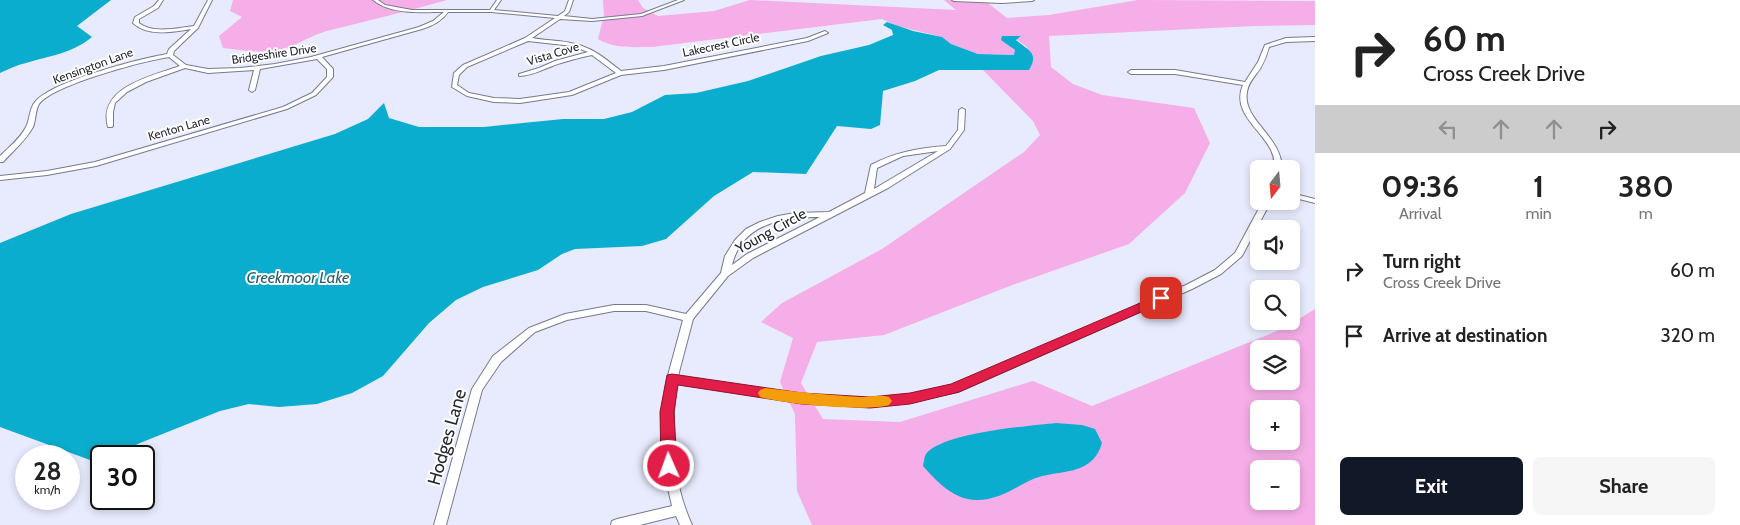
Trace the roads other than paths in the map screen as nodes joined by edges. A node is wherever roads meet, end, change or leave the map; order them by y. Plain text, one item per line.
1 (161, 0) edge
2 (210, 0) edge
3 (374, 0) edge
4 (499, 0) edge
5 (571, 0) edge
6 (682, 0) edge
7 (954, 0) edge
8 (1032, 0) edge
9 (491, 11) junction
10 (446, 13) junction
11 (560, 17) junction
12 (195, 27) junction
13 (825, 33) dead end
14 (527, 39) junction
15 (1315, 39) edge
16 (592, 53) junction
17 (170, 55) junction
18 (319, 58) junction
19 (184, 67) junction
20 (257, 68) junction
21 (1131, 72) dead end
22 (620, 73) junction
23 (521, 74) dead end
24 (1247, 84) junction
25 (252, 90) dead end
26 (962, 110) dead end
27 (110, 126) dead end
28 (948, 148) junction
29 (0, 160) edge
30 (1278, 160) edge
31 (0, 178) edge
32 (869, 193) junction
33 (1300, 198) edge
34 (1315, 201) edge
35 (1262, 210) edge
36 (831, 214) junction
37 (725, 274) junction
38 (688, 318) junction
39 (672, 379) junction
40 (679, 510) junction
41 (440, 525) edge
42 (617, 525) edge
43 (686, 525) edge

1 - 12 street
2 - 12 street
3 - 10 street
4 - 9 street
5 - 11 street
6 - 11 street
7 - 8 street
9 - 10 street
9 - 11 street
10 - 18 street, Bridgeshire Drive
11 - 14 street, Lakecrest Circle
12 - 17 street
13 - 22 street, Lakecrest Circle
14 - 16 street
14 - 22 street, Lakecrest Circle
15 - 24 street
16 - 22 street
16 - 23 street, Vista Cove
17 - 19 street
17 - 29 street, Kensington Lane
18 - 20 street, Bridgeshire Drive
18 - 31 street, Kenton Lane
19 - 20 street, Bridgeshire Drive
19 - 27 street
20 - 25 street
21 - 24 street
24 - 30 street
26 - 28 street, Young Circle
28 - 32 street, Young Circle
28 - 32 street
32 - 36 street, Young Circle
33 - 34 street
35 - 39 street
36 - 37 street, Young Circle
36 - 37 street, Young Circle
37 - 38 street, Young Circle
38 - 39 street, Young Circle
38 - 41 street, Hodges Lane
39 - 40 street, Young Circle
40 - 42 street
40 - 43 street, Young Circle

